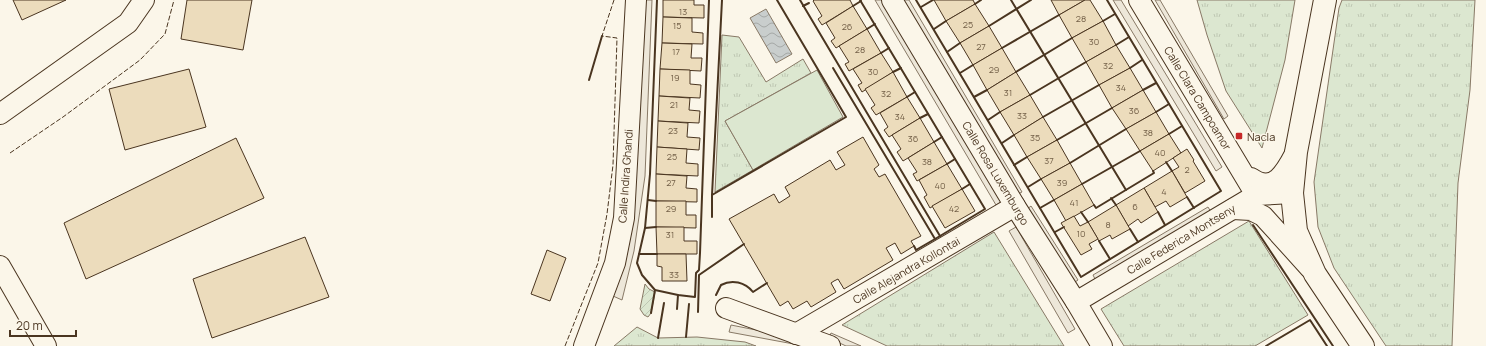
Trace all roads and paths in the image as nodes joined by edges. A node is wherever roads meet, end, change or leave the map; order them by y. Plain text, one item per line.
1 (144, 0) edge
2 (636, 0) edge
3 (892, 0) edge
4 (1139, 0) edge
5 (1326, 0) edge
6 (0, 114) edge
7 (1296, 152) junction
8 (1240, 169) junction
9 (1292, 193) junction
10 (1256, 195) junction
11 (1015, 206) junction
12 (1232, 209) junction
13 (0, 266) edge
14 (1315, 274) junction
15 (1076, 302) junction
16 (726, 308) dead end
17 (796, 334) junction
18 (46, 346) edge
19 (584, 346) edge
20 (830, 346) edge
21 (1102, 346) edge
22 (1362, 346) edge

1 - 6 street
2 - 19 street, Calle Indira Ghandi
3 - 11 street, Calle Rosa Luxemburgo
4 - 8 street, Calle Clara Campoamor
5 - 7 street
7 - 8 street
7 - 9 street
8 - 10 street, Calle Clara Campoamor
9 - 10 street, Calle Federica Montseny
9 - 14 street
10 - 12 street, Calle Federica Montseny
11 - 15 street, Calle Rosa Luxemburgo
11 - 17 street, Calle Alejandra Kollontai
12 - 14 street
12 - 15 street, Calle Federica Montseny
13 - 18 street
14 - 22 street
15 - 21 street, Calle Rosa Luxemburgo
16 - 17 street
17 - 20 street

